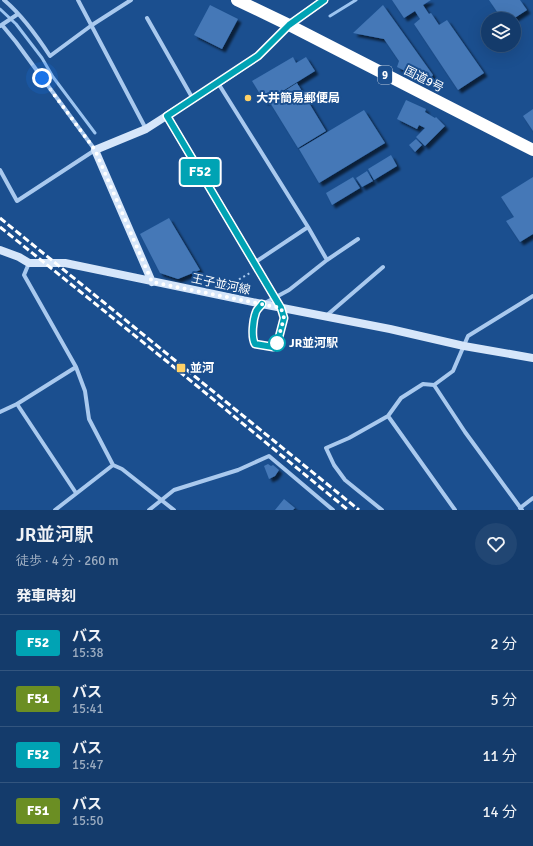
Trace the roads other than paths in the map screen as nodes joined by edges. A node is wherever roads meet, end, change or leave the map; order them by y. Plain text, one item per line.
1 (4, 0) edge
2 (78, 0) edge
3 (131, 0) edge
4 (237, 0) edge
5 (324, 0) edge
6 (18, 14) junction
7 (147, 18) dead end
8 (1, 25) edge
9 (92, 25) junction
10 (289, 25) junction
11 (218, 83) junction
12 (193, 99) junction
13 (167, 116) junction
14 (146, 129) junction
15 (95, 150) junction
16 (533, 150) edge
17 (0, 170) edge
18 (308, 227) junction
19 (358, 239) dead end
20 (0, 250) edge
21 (327, 260) junction
22 (29, 262) junction
23 (256, 265) junction
24 (383, 267) dead end
25 (152, 282) junction
26 (533, 296) edge
27 (275, 297) junction
28 (262, 304) junction
29 (281, 308) junction
30 (326, 316) junction
31 (464, 346) junction
32 (533, 358) edge
33 (76, 367) junction
34 (434, 384) junction
35 (17, 404) junction
36 (0, 412) edge
37 (388, 416) junction
38 (113, 465) junction
39 (76, 493) junction
40 (533, 498) edge
41 (162, 501) junction
42 (521, 509) edge
43 (55, 510) edge
44 (149, 510) edge
45 (174, 510) edge
46 (333, 510) edge
47 (382, 510) edge
48 (455, 510) edge

1 - 6 street
2 - 9 street
3 - 9 street
4 - 10 highway, 国道9号 / 9
5 - 10 street
6 - 8 street
6 - 9 street
7 - 12 street
8 - 15 street
9 - 14 street
10 - 11 street
10 - 16 highway, 国道9号 / 9
11 - 12 street
11 - 18 street
12 - 13 street
13 - 14 street
13 - 23 street
14 - 15 street
15 - 17 street
15 - 25 street
18 - 21 street
18 - 23 street
19 - 21 street
20 - 22 street, 王子並河線
21 - 27 street
22 - 25 street, 王子並河線
22 - 33 street
23 - 27 street
24 - 30 street
25 - 28 street, 王子並河線
26 - 31 street
27 - 28 street
27 - 29 street
28 - 29 street, 王子並河線
28 - 29 lane
29 - 30 street, 王子並河線
30 - 31 street, 王子並河線
31 - 32 street, 王子並河線
31 - 34 street
33 - 35 street
33 - 38 street
34 - 37 street
34 - 42 street
35 - 36 street
35 - 39 street
37 - 47 street
37 - 48 street
38 - 39 street
38 - 41 street
39 - 43 street
40 - 42 street
41 - 44 street
41 - 45 street
41 - 46 street

